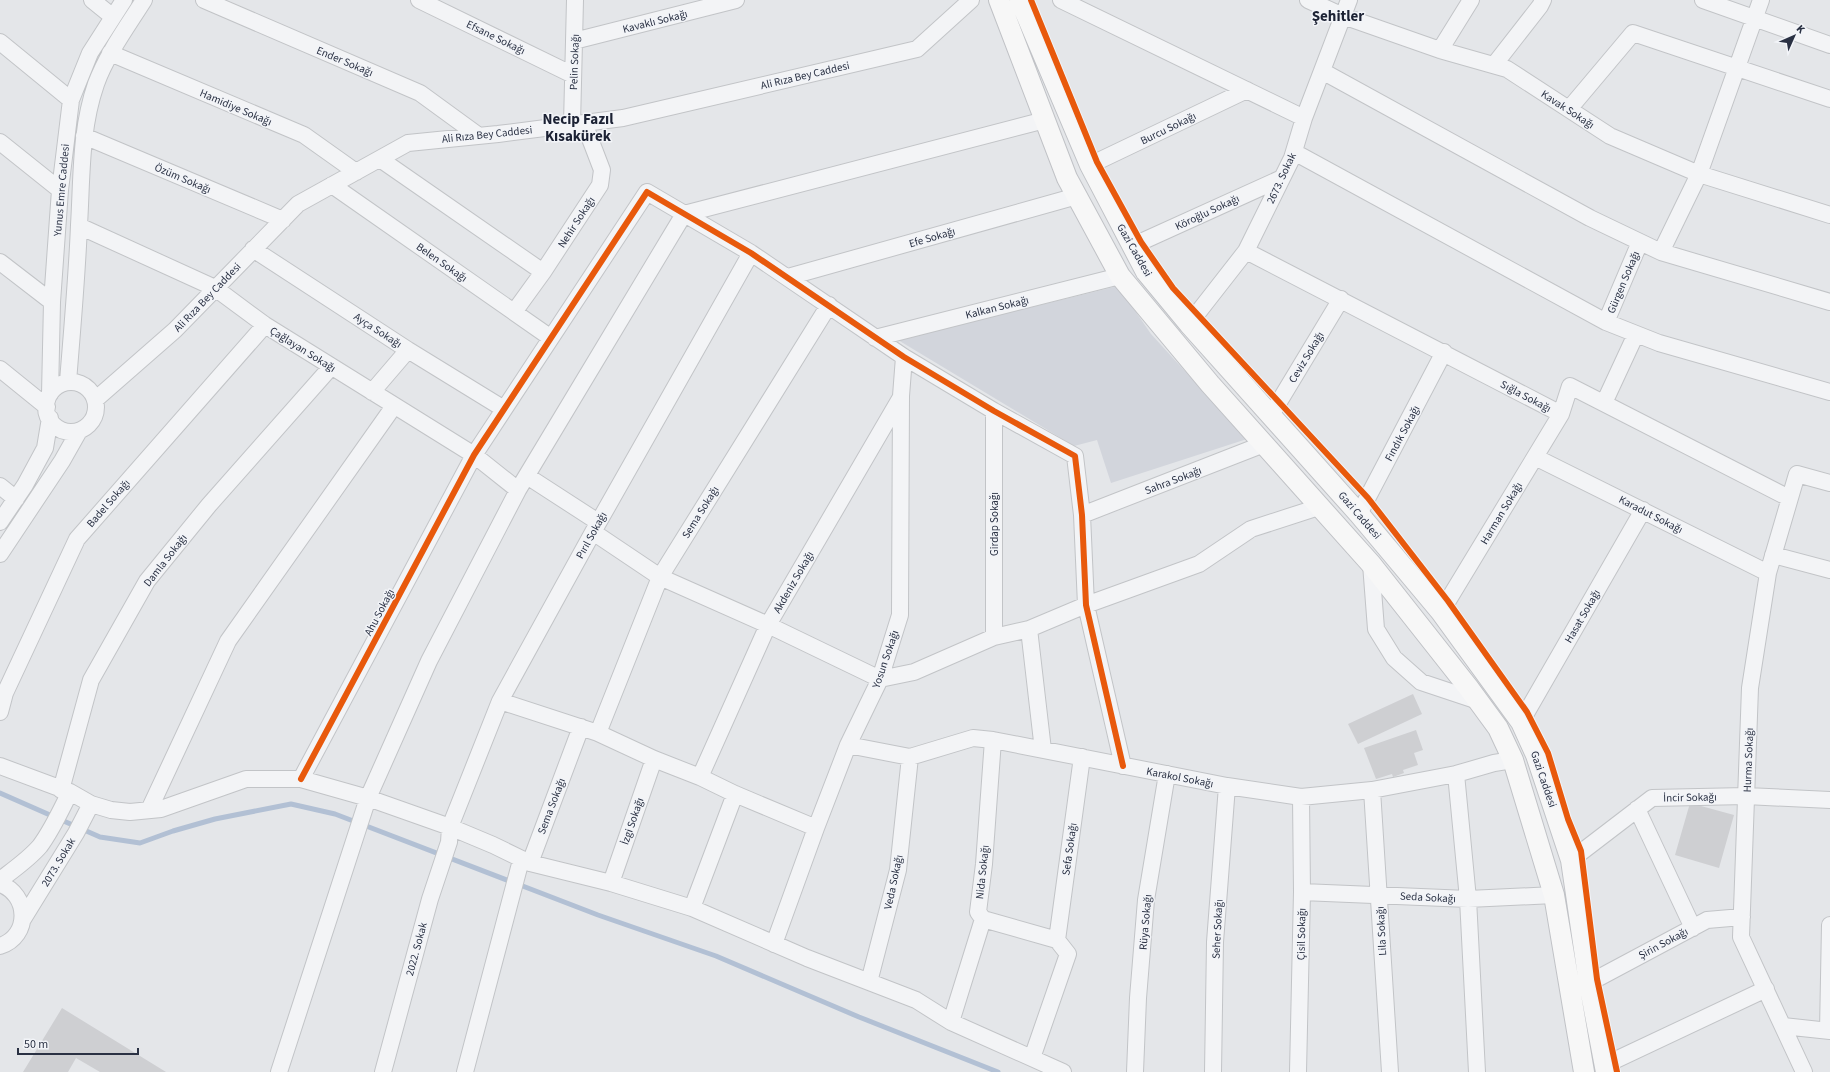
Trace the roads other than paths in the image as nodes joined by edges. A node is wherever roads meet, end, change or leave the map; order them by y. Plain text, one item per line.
1 (92, 0) edge
2 (124, 0) edge
3 (144, 0) edge
4 (204, 0) edge
5 (419, 0) edge
6 (575, 0) edge
7 (736, 0) edge
8 (971, 0) edge
9 (999, 0) edge
10 (1020, 0) edge
11 (1061, 0) edge
12 (1308, 0) edge
13 (1350, 0) edge
14 (1471, 0) edge
15 (1543, 0) edge
16 (1703, 0) edge
17 (1761, 0) edge
18 (1343, 16) junction
19 (113, 17) junction
20 (1754, 19) junction
21 (574, 41) junction
22 (0, 42) edge
23 (1830, 45) edge
24 (1440, 50) junction
25 (110, 53) junction
26 (1494, 66) junction
27 (1737, 68) junction
28 (1322, 71) junction
29 (573, 75) junction
30 (1247, 90) junction
31 (1830, 99) edge
32 (71, 100) junction
33 (1569, 109) junction
34 (1304, 118) junction
35 (1045, 120) junction
36 (578, 123) junction
37 (84, 136) junction
38 (479, 136) junction
39 (0, 142) edge
40 (1294, 152) junction
41 (380, 159) junction
42 (1090, 166) junction
43 (356, 172) junction
44 (1699, 174) junction
45 (1282, 178) junction
46 (332, 185) junction
47 (60, 190) junction
48 (1077, 196) junction
49 (684, 214) junction
50 (1830, 215) edge
51 (283, 220) junction
52 (79, 226) junction
53 (1640, 242) junction
54 (1132, 246) junction
55 (253, 249) junction
56 (1246, 251) junction
57 (1661, 252) junction
58 (751, 253) junction
59 (0, 262) edge
60 (543, 272) junction
61 (1120, 276) junction
62 (788, 277) junction
63 (215, 288) junction
64 (1341, 299) junction
65 (52, 302) junction
66 (1830, 302) edge
67 (829, 305) junction
68 (514, 312) junction
69 (1606, 322) junction
70 (1189, 324) junction
71 (266, 325) junction
72 (1636, 334) junction
73 (551, 338) junction
74 (875, 338) junction
75 (408, 350) junction
76 (1444, 352) junction
77 (904, 357) junction
78 (331, 367) junction
79 (0, 369) edge
80 (68, 382) junction
81 (372, 392) junction
82 (1830, 392) edge
83 (901, 396) junction
84 (95, 400) junction
85 (1604, 403) junction
86 (394, 406) junction
87 (49, 407) junction
88 (504, 409) junction
89 (994, 411) junction
90 (1561, 414) junction
91 (1271, 415) junction
92 (78, 430) junction
93 (1264, 444) junction
94 (474, 455) junction
95 (1535, 457) junction
96 (527, 476) junction
97 (1830, 483) edge
98 (0, 486) edge
99 (518, 490) junction
100 (1789, 498) junction
101 (16, 499) junction
102 (1319, 507) junction
103 (1644, 510) junction
104 (1359, 514) junction
105 (1082, 515) junction
106 (0, 522) edge
107 (595, 527) junction
108 (0, 554) edge
109 (1773, 555) junction
110 (1371, 564) junction
111 (1830, 570) edge
112 (1768, 573) junction
113 (660, 577) junction
114 (1086, 605) junction
115 (1442, 612) junction
116 (768, 626) junction
117 (1029, 629) junction
118 (994, 637) junction
119 (880, 679) junction
120 (500, 701) junction
121 (1478, 701) junction
122 (0, 712) edge
123 (1521, 722) junction
124 (581, 727) junction
125 (598, 733) junction
126 (993, 740) junction
127 (848, 745) junction
128 (1043, 750) junction
129 (910, 756) junction
130 (1082, 757) junction
131 (654, 759) junction
132 (1513, 760) junction
133 (0, 766) edge
134 (1123, 766) junction
135 (1167, 774) junction
136 (1456, 774) junction
137 (700, 777) junction
138 (301, 779) junction
139 (1227, 786) junction
140 (1372, 790) junction
141 (66, 794) junction
142 (735, 794) junction
143 (1746, 796) junction
144 (1301, 797) junction
145 (1830, 800) edge
146 (367, 803) junction
147 (89, 807) junction
148 (149, 810) junction
149 (1637, 810) junction
150 (816, 828) junction
151 (449, 835) junction
152 (1570, 860) junction
153 (523, 864) junction
154 (0, 880) edge
155 (611, 883) junction
156 (0, 884) edge
157 (1302, 892) junction
158 (1379, 894) junction
159 (1554, 895) junction
160 (1468, 899) junction
161 (692, 908) junction
162 (1742, 917) junction
163 (23, 919) junction
164 (983, 919) junction
165 (1830, 925) edge
166 (1693, 928) junction
167 (1057, 940) junction
168 (7, 942) edge
169 (774, 944) junction
170 (0, 960) edge
171 (869, 982) junction
172 (1589, 983) junction
173 (1766, 989) junction
174 (951, 1022) junction
175 (1783, 1026) junction
176 (1829, 1031) edge
177 (1032, 1058) junction
178 (1605, 1069) edge
179 (279, 1072) edge
180 (382, 1072) edge
181 (465, 1072) edge
182 (1063, 1072) edge
183 (1135, 1072) edge
184 (1213, 1072) edge
185 (1298, 1072) edge
186 (1390, 1072) edge
187 (1477, 1072) edge
188 (1584, 1072) edge
189 (1804, 1072) edge

1 - 19 street
2 - 19 street, Yunus Emre Caddesi
3 - 25 street, Yunus Emre Caddesi
4 - 38 street, Ender Sokağı
5 - 29 street, Efsane Sokağı
6 - 21 street, Pelin Sokağı
7 - 21 street, Kavaklı Sokağı
8 - 36 street, Ali Rıza Bey Caddesi
9 - 35 main road, Gazi Caddesi
10 - 42 main road, Gazi Caddesi
11 - 30 street
12 - 18 street, Kavak Sokağı
13 - 18 street, 2673. Sokak
14 - 24 street
15 - 26 street
16 - 20 street
17 - 20 street
18 - 24 street, Kavak Sokağı
18 - 28 street, 2673. Sokak
19 - 32 street, Yunus Emre Caddesi
20 - 23 street
20 - 27 street
21 - 29 street, Pelin Sokağı
22 - 32 street
24 - 26 street, Kavak Sokağı
25 - 37 street, Yunus Emre Caddesi
25 - 43 street, Hamidiye Sokağı
26 - 33 street, Kavak Sokağı
27 - 31 street
27 - 33 street
27 - 44 street
28 - 34 street, 2673. Sokak
28 - 53 street
29 - 36 street, Pelin Sokağı
30 - 34 street
30 - 42 street, Burcu Sokağı
32 - 47 street, Yunus Emre Caddesi
33 - 44 street, Kavak Sokağı
34 - 40 street, 2673. Sokak
35 - 48 main road, Gazi Caddesi
35 - 49 street
36 - 38 street, Ali Rıza Bey Caddesi
36 - 60 street, Nehir Sokağı
37 - 51 street, Özüm Sokağı
37 - 52 street, Yunus Emre Caddesi
38 - 41 street, Ali Rıza Bey Caddesi
39 - 47 street
40 - 45 street, 2673. Sokak
40 - 69 street
41 - 43 street, Ali Rıza Bey Caddesi
41 - 60 street
42 - 54 main road, Gazi Caddesi
43 - 46 street, Ali Rıza Bey Caddesi
44 - 50 street, Kavak Sokağı
44 - 57 street
45 - 54 street, Köroğlu Sokağı
45 - 56 street, 2673. Sokak
46 - 51 street, Ali Rıza Bey Caddesi
46 - 68 street, Belen Sokağı
47 - 65 street, Yunus Emre Caddesi
48 - 61 main road, Gazi Caddesi
48 - 62 street, Efe Sokağı
49 - 58 street
49 - 73 street, Ahu Sokağı
49 - 96 street
51 - 55 street, Ali Rıza Bey Caddesi
52 - 63 street, Çağlayan Sokağı
52 - 80 street, Yunus Emre Caddesi
53 - 57 street
53 - 69 street, Gürgen Sokağı
54 - 70 main road, Gazi Caddesi
55 - 63 street, Ali Rıza Bey Caddesi
55 - 75 street, Ayça Sokağı
56 - 64 street, Sığla Sokağı
56 - 70 street, 2673. Sokak
57 - 66 street
58 - 62 street
58 - 107 street, Pırıl Sokağı
59 - 65 street
60 - 68 street, Nehir Sokağı
61 - 74 street, Kalkan Sokağı
61 - 93 main road, Gazi Caddesi
62 - 67 street
63 - 71 street, Çağlayan Sokağı
63 - 84 street, Ali Rıza Bey Caddesi
64 - 76 street, Sığla Sokağı
64 - 91 street, Ceviz Sokağı
65 - 87 street, Yunus Emre Caddesi
67 - 74 street
67 - 113 street, Sema Sokağı
68 - 73 street, Belen Sokağı
69 - 72 street
70 - 91 main road, Gazi Caddesi
71 - 78 street, Çağlayan Sokağı
71 - 122 street, Badel Sokağı
72 - 82 street
72 - 85 street
73 - 88 street, Ahu Sokağı
74 - 77 street
75 - 81 street
75 - 88 street, Ayça Sokağı
76 - 90 street, Sığla Sokağı
76 - 104 street, Fındık Sokağı
77 - 83 street, Yosun Sokağı
77 - 89 street
78 - 81 street, Çağlayan Sokağı
78 - 141 street, Damla Sokağı
79 - 87 street
80 - 84 street
80 - 87 street
81 - 86 street, Çağlayan Sokağı
83 - 116 street, Akdeniz Sokağı
83 - 119 street, Yosun Sokağı
84 - 92 street
85 - 90 street, Sığla Sokağı
85 - 100 street, Sığla Sokağı
86 - 94 street, Çağlayan Sokağı
86 - 148 street
87 - 92 street
87 - 101 street
88 - 94 street, Ahu Sokağı
89 - 105 street
89 - 118 street, Girdap Sokağı
90 - 95 street, Harman Sokağı
91 - 104 main road, Gazi Caddesi
92 - 108 street
93 - 102 main road, Gazi Caddesi
93 - 105 street, Sahra Sokağı
94 - 99 street, Çağlayan Sokağı
94 - 138 street, Ahu Sokağı
95 - 103 street, Karadut Sokağı
95 - 115 street, Harman Sokağı
96 - 99 street
96 - 107 street
97 - 100 street, Hurma Sokağı
98 - 101 street
99 - 146 street
100 - 109 street, Hurma Sokağı
101 - 106 street
102 - 110 main road, Gazi Caddesi
102 - 114 street
103 - 112 street, Karadut Sokağı
103 - 123 street, Hasat Sokağı
104 - 115 main road, Gazi Caddesi
105 - 114 street
107 - 113 street
107 - 120 street, Pırıl Sokağı
109 - 111 street
109 - 112 street, Hurma Sokağı
110 - 121 main road, Gazi Caddesi
110 - 121 street
112 - 143 street, Hurma Sokağı
113 - 116 street
113 - 125 street, Sema Sokağı
114 - 117 street
114 - 134 street
115 - 123 main road, Gazi Caddesi
116 - 119 street
116 - 137 street, Akdeniz Sokağı
117 - 118 street
117 - 128 street
118 - 119 street
119 - 127 street, Yosun Sokağı
120 - 124 street
120 - 151 street, Pırıl Sokağı
121 - 132 main road, Gazi Caddesi
123 - 152 main road, Gazi Caddesi
124 - 125 street
124 - 153 street, Sema Sokağı
125 - 131 street
126 - 128 street, Karakol Sokağı
126 - 129 street, Karakol Sokağı
126 - 164 street, Nida Sokağı
127 - 129 street, Karakol Sokağı
127 - 150 street, Yosun Sokağı
128 - 130 street, Karakol Sokağı
129 - 171 street, Veda Sokağı
130 - 134 street, Karakol Sokağı
130 - 167 street, Sefa Sokağı
131 - 137 street
131 - 155 street, İzgi Sokağı
132 - 136 street, Karakol Sokağı
132 - 159 main road, Gazi Caddesi
133 - 141 street
134 - 135 street, Karakol Sokağı
135 - 139 street, Karakol Sokağı
135 - 183 street, Rüya Sokağı
136 - 140 street, Karakol Sokağı
136 - 160 street
137 - 142 street
138 - 146 street
138 - 148 street
139 - 144 street, Karakol Sokağı
139 - 184 street, Seher Sokağı
140 - 144 street, Karakol Sokağı
140 - 158 street, Lila Sokağı
141 - 147 street
141 - 154 street
142 - 150 street
142 - 161 street
143 - 145 street, İncir Sokağı
143 - 149 street, İncir Sokağı
143 - 162 street, Hurma Sokağı
144 - 157 street, Çisil Sokağı
146 - 151 street
146 - 179 street
147 - 148 street
147 - 163 street, 2073. Sokak
149 - 152 street, İncir Sokağı
149 - 166 street
150 - 169 street, Yosun Sokağı
151 - 153 street
151 - 180 street, 2022. Sokak
152 - 172 main road, Gazi Caddesi
153 - 155 street
153 - 181 street, Sema Sokağı
155 - 161 street
156 - 163 street
157 - 158 street, Seda Sokağı
157 - 185 street, Çisil Sokağı
158 - 160 street, Seda Sokağı
158 - 186 street, Lila Sokağı
159 - 160 street, Seda Sokağı
159 - 188 main road, Gazi Caddesi
160 - 187 street
161 - 169 street
162 - 166 street, Şirin Sokağı
162 - 173 street, Hurma Sokağı
163 - 168 street, 2073. Sokak
164 - 167 street
164 - 174 street, Nida Sokağı
165 - 176 street
166 - 172 street, Şirin Sokağı
167 - 177 street
168 - 170 street
169 - 171 street
171 - 174 street
172 - 178 main road, Gazi Caddesi
173 - 175 street, Hurma Sokağı
173 - 178 street
174 - 177 street
175 - 176 street
175 - 189 street, Hurma Sokağı
177 - 182 street

